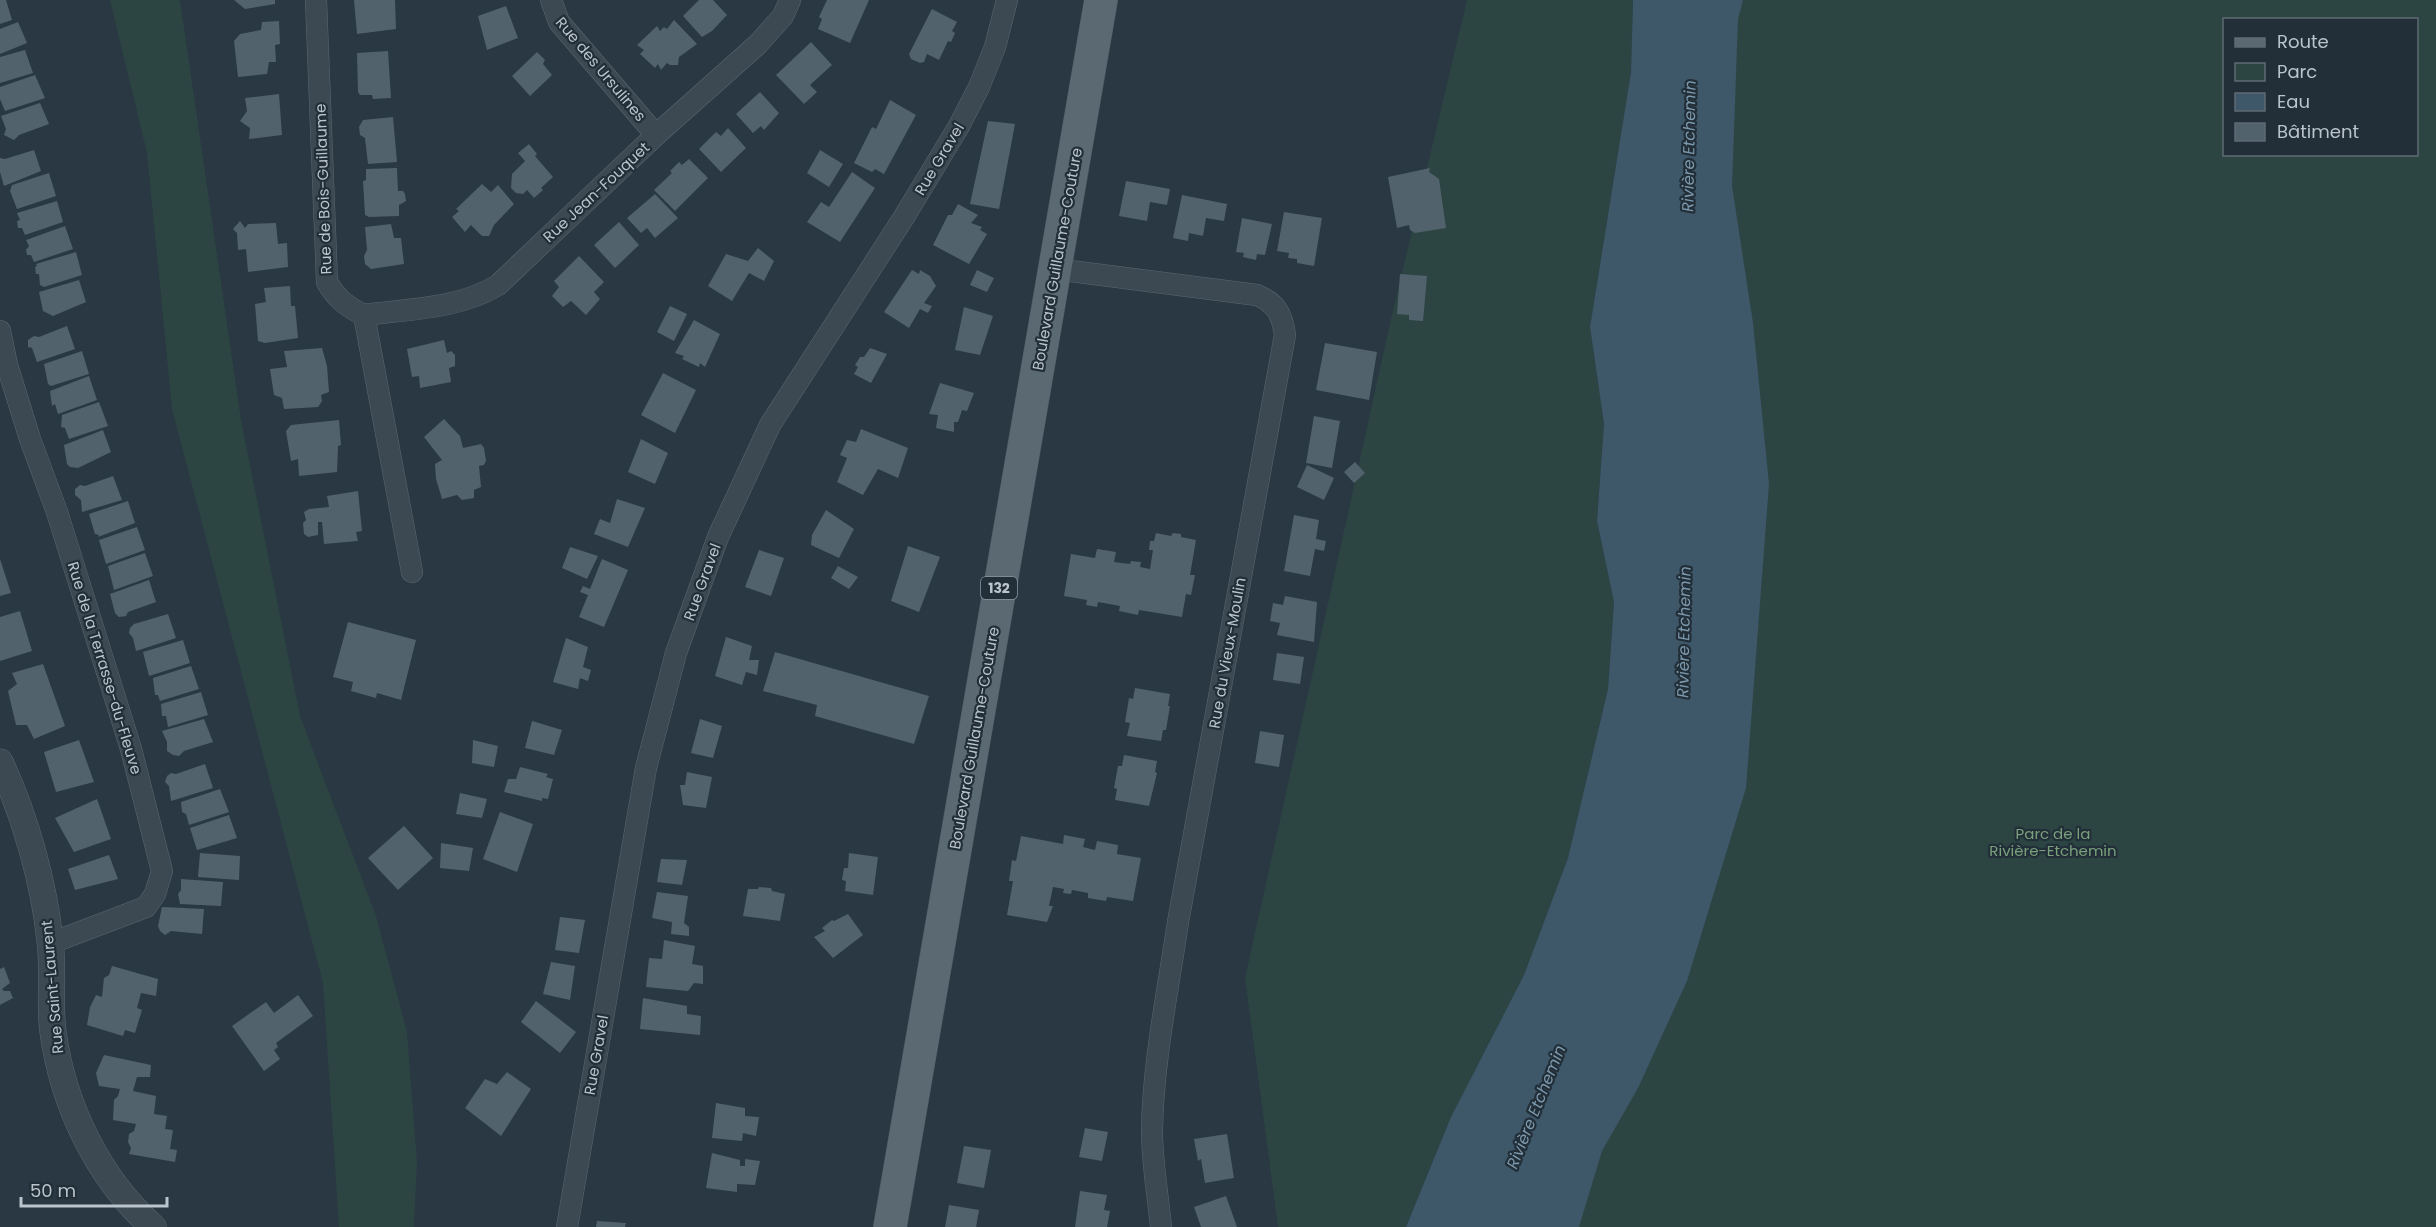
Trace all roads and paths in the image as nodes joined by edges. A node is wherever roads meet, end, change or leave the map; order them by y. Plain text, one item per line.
1 (316, 0) edge
2 (551, 0) edge
3 (790, 0) edge
4 (1007, 0) edge
5 (1101, 0) edge
6 (656, 135) junction
7 (1055, 269) junction
8 (364, 315) junction
9 (0, 331) edge
10 (412, 572) dead end
11 (0, 762) edge
12 (51, 943) junction
13 (153, 1227) edge
14 (567, 1227) edge
15 (890, 1227) edge
16 (1161, 1227) edge

1 - 8 street, Rue de Bois-Guillaume
2 - 6 street, Rue des Ursulines
3 - 6 street, Rue Jean-Fouquet
4 - 14 street, Rue Gravel
5 - 7 main road, Boulevard Guillaume-Couture / 132
6 - 8 street, Rue Jean-Fouquet
7 - 15 main road, Boulevard Guillaume-Couture / 132
7 - 16 street, Rue du Vieux-Moulin
8 - 10 street
9 - 12 street, Rue de la Terrasse-du-Fleuve
11 - 12 street, Rue Saint-Laurent
12 - 13 street, Rue Saint-Laurent

